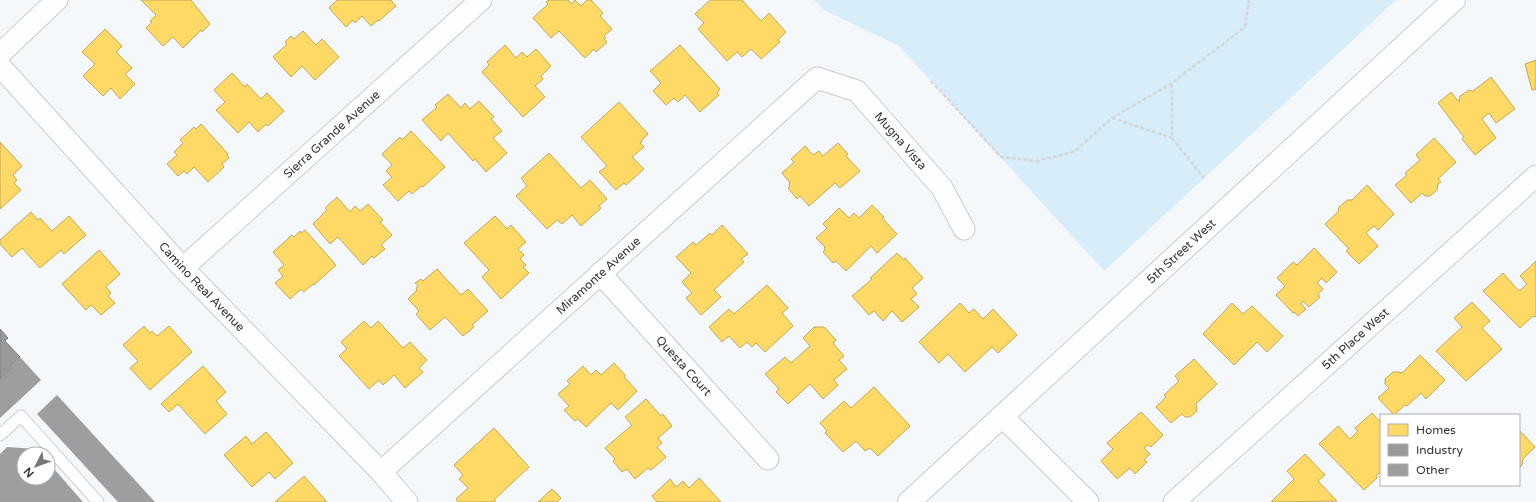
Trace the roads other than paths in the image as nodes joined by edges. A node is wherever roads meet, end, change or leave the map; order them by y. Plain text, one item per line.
1 (57, 0) edge
2 (481, 0) edge
3 (1454, 0) edge
4 (0, 54) edge
5 (0, 66) edge
6 (816, 78) joint
7 (1536, 176) edge
8 (964, 229) dead end
9 (183, 268) junction
10 (600, 274) junction
11 (1002, 416) junction
12 (0, 435) edge
13 (768, 459) dead end
14 (381, 472) junction
15 (98, 502) edge
16 (407, 502) edge
17 (909, 502) edge
18 (1088, 502) edge
19 (1174, 502) edge

1 - 4 street
2 - 9 street, Sierra Grande Avenue
3 - 11 street, 5th Street West
5 - 9 street, Camino Real Avenue
6 - 8 street, Mugna Vista
6 - 10 street, Miramonte Avenue
7 - 19 street, 5th Place West
9 - 14 street, Camino Real Avenue
10 - 13 street, Questa Court
10 - 14 street, Miramonte Avenue
11 - 17 street, 5th Street West
11 - 18 street
12 - 15 lane
14 - 16 street, Camino Real Avenue

